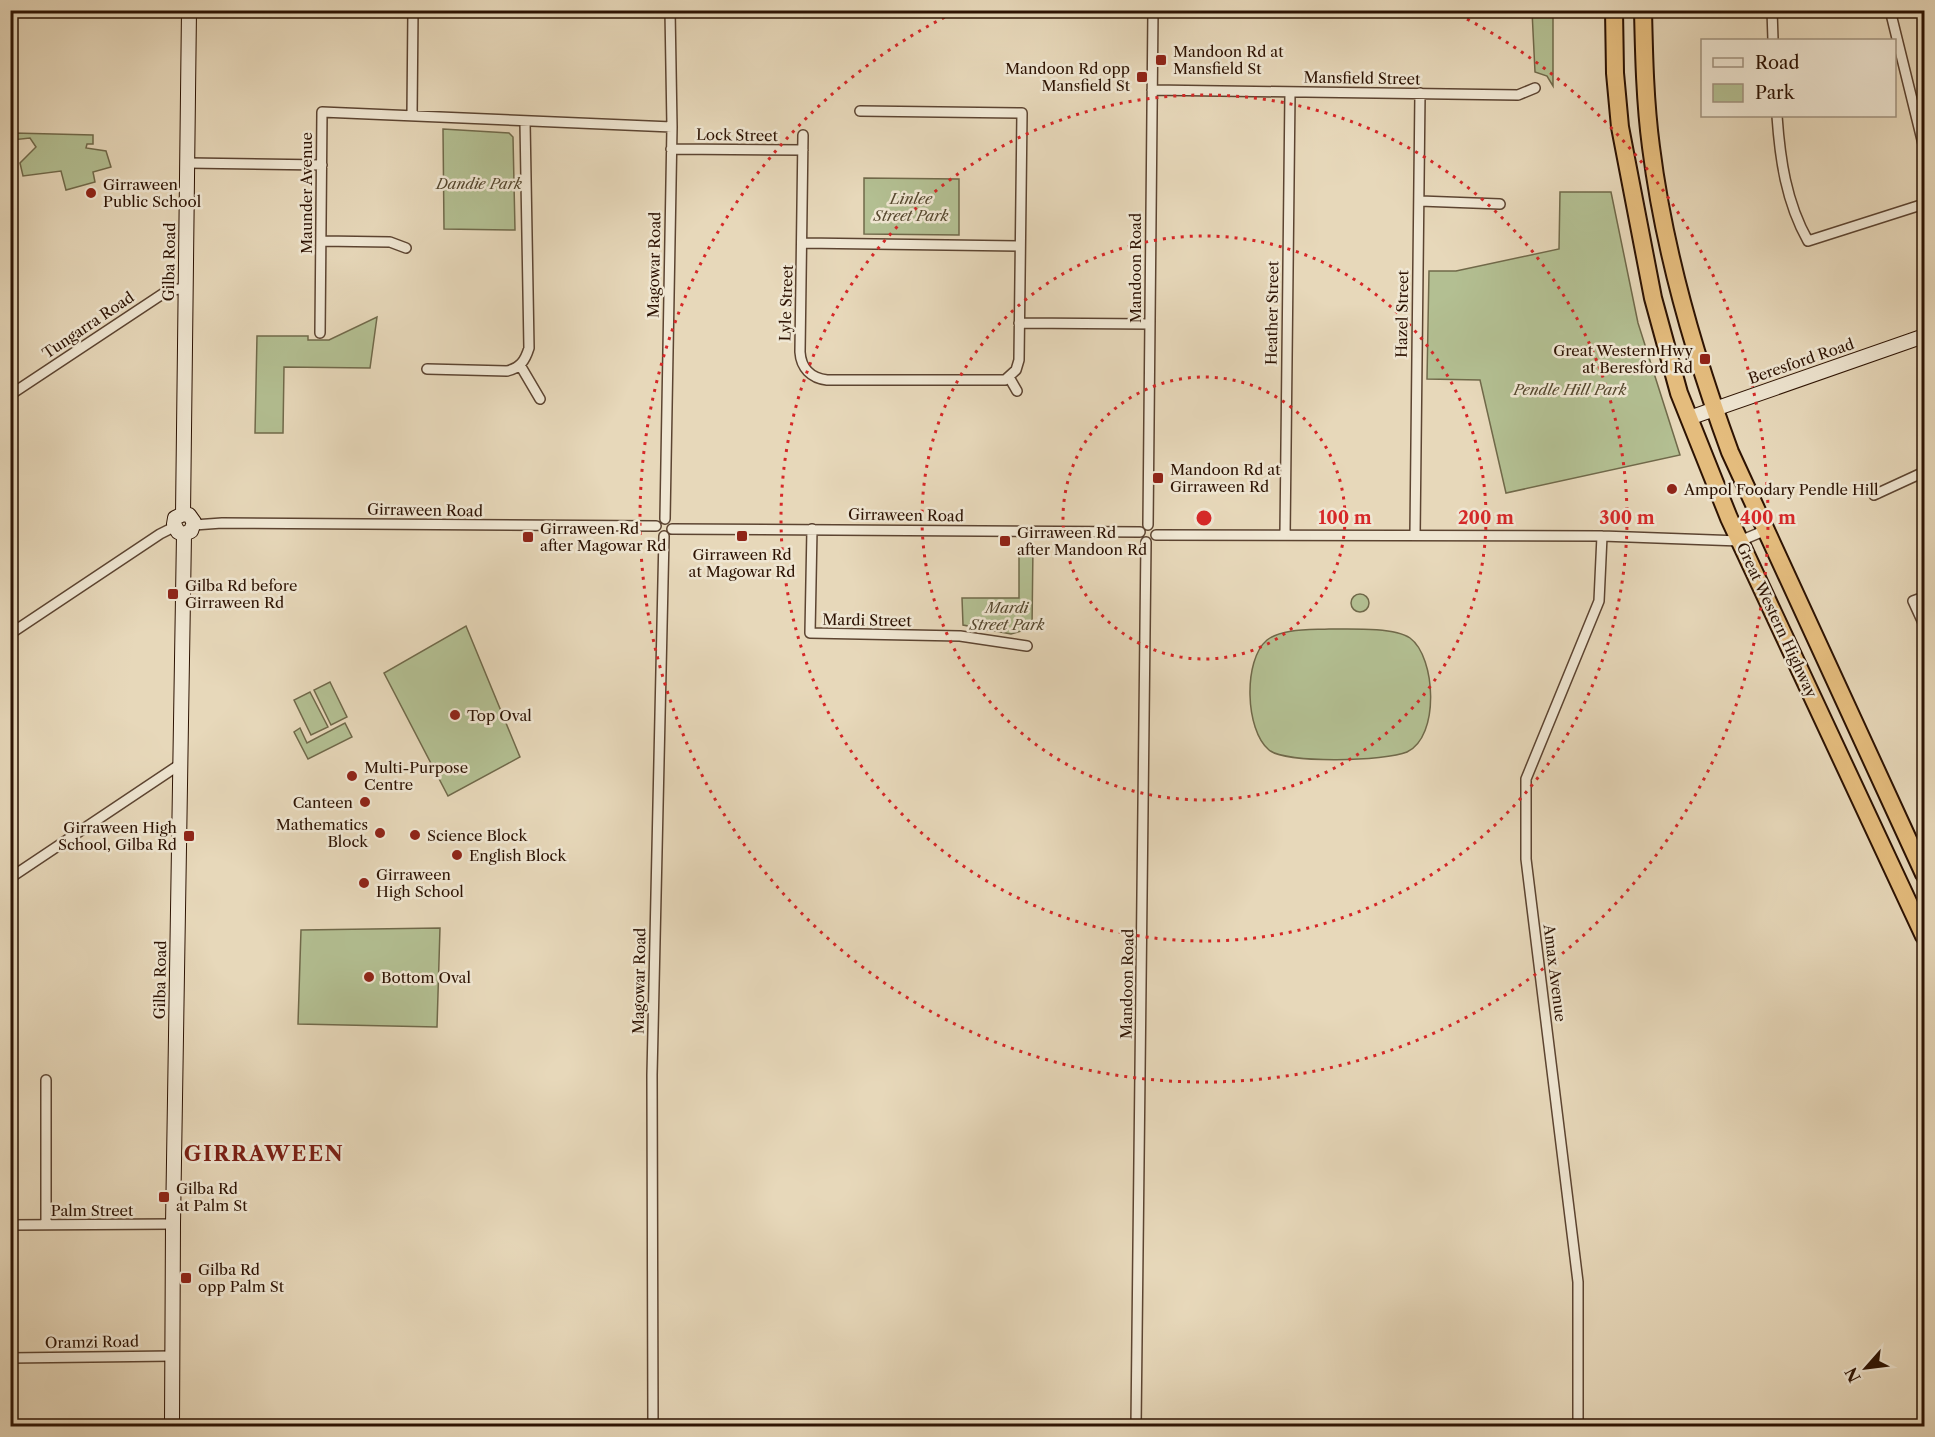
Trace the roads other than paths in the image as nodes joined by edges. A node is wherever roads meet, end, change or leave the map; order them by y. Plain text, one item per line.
1 (189, 10) edge
2 (413, 10) edge
3 (670, 10) edge
4 (1153, 10) edge
5 (1614, 10) edge
6 (1643, 10) edge
7 (1772, 10) edge
8 (1890, 10) edge
9 (1773, 39) edge
10 (1535, 88) dead end
11 (1152, 90) junction
12 (1290, 92) junction
13 (1420, 93) junction
14 (860, 111) dead end
15 (412, 115) junction
16 (1777, 117) edge
17 (525, 122) junction
18 (672, 127) junction
19 (803, 135) dead end
20 (1924, 148) edge
21 (671, 149) junction
22 (803, 150) junction
23 (188, 163) junction
24 (322, 165) junction
25 (1420, 201) junction
26 (1500, 204) dead end
27 (1924, 204) edge
28 (321, 241) junction
29 (803, 243) junction
30 (1020, 246) junction
31 (406, 248) dead end
32 (185, 288) junction
33 (1019, 323) junction
34 (1150, 324) junction
35 (320, 333) dead end
36 (1924, 336) edge
37 (520, 365) junction
38 (427, 369) dead end
39 (1009, 377) junction
40 (1017, 391) dead end
41 (10, 395) edge
42 (540, 399) dead end
43 (1715, 409) junction
44 (1689, 418) junction
45 (1924, 472) edge
46 (1874, 495) dead end
47 (665, 519) junction
48 (1148, 525) junction
49 (656, 526) junction
50 (672, 528) junction
51 (184, 529) junction
52 (812, 529) junction
53 (1766, 530) junction
54 (1140, 532) junction
55 (1156, 535) junction
56 (1285, 535) junction
57 (1415, 535) junction
58 (664, 536) junction
59 (1602, 536) junction
60 (1740, 541) junction
61 (1146, 542) junction
62 (1924, 597) edge
63 (1924, 626) edge
64 (10, 634) edge
65 (1027, 646) dead end
66 (179, 765) junction
67 (1924, 874) edge
68 (10, 878) edge
69 (1924, 936) edge
70 (46, 1080) dead end
71 (173, 1224) junction
72 (46, 1225) junction
73 (10, 1226) edge
74 (173, 1356) junction
75 (10, 1358) edge
76 (172, 1426) edge
77 (653, 1426) edge
78 (1136, 1426) edge
79 (1578, 1426) edge

1 - 23 street, Gilba Road
2 - 15 street
3 - 18 street, Magowar Road
4 - 11 street, Mandoon Road
5 - 44 highway, Great Western Highway
6 - 43 highway, Great Western Highway
7 - 9 street
8 - 20 street
10 - 13 street, Mansfield Street
11 - 12 street, Mansfield Street
11 - 34 street, Mandoon Road
12 - 13 street, Mansfield Street
12 - 56 street, Heather Street
13 - 25 street, Hazel Street
14 - 30 street
15 - 17 street, Maunder Avenue
15 - 24 street, Maunder Avenue
16 - 27 street
17 - 18 street, Maunder Avenue
17 - 37 street
18 - 21 street, Magowar Road
19 - 22 street, Lyle Street
21 - 22 street, Lock Street
21 - 47 street, Magowar Road
22 - 29 street, Lyle Street
23 - 24 street
23 - 32 street, Gilba Road
24 - 28 street, Maunder Avenue
25 - 26 street
25 - 57 street, Hazel Street
28 - 31 street
28 - 35 street, Maunder Avenue
29 - 30 street
29 - 39 street, Lyle Street
30 - 33 street
32 - 41 street, Tungarra Road
32 - 51 street, Gilba Road
33 - 34 street
33 - 39 street
34 - 48 street, Mandoon Road
36 - 43 street, Beresford Road
37 - 38 street
37 - 42 street
39 - 40 street
43 - 44 street, Beresford Road
43 - 53 highway, Great Western Highway
44 - 60 highway, Great Western Highway
45 - 46 street
47 - 49 street
47 - 50 street
48 - 54 street
48 - 55 street
49 - 51 street, Girraween Road
49 - 58 street
50 - 52 street, Girraween Road
50 - 58 street
51 - 64 street, Girraween Road
51 - 66 street, Gilba Road
52 - 54 street, Girraween Road
52 - 65 street, Mardi Street
53 - 60 street
53 - 67 highway, Great Western Highway
54 - 61 street
55 - 56 street
55 - 61 street
56 - 57 street
57 - 59 street
58 - 77 street, Magowar Road
59 - 60 street
59 - 79 street, Amax Avenue
60 - 69 highway, Great Western Highway
61 - 78 street, Mandoon Road
62 - 63 street
66 - 68 street
66 - 71 street, Gilba Road
70 - 72 street
71 - 72 street, Palm Street
71 - 74 street, Gilba Road
72 - 73 street, Palm Street
74 - 75 street, Oramzi Road
74 - 76 street, Gilba Road

